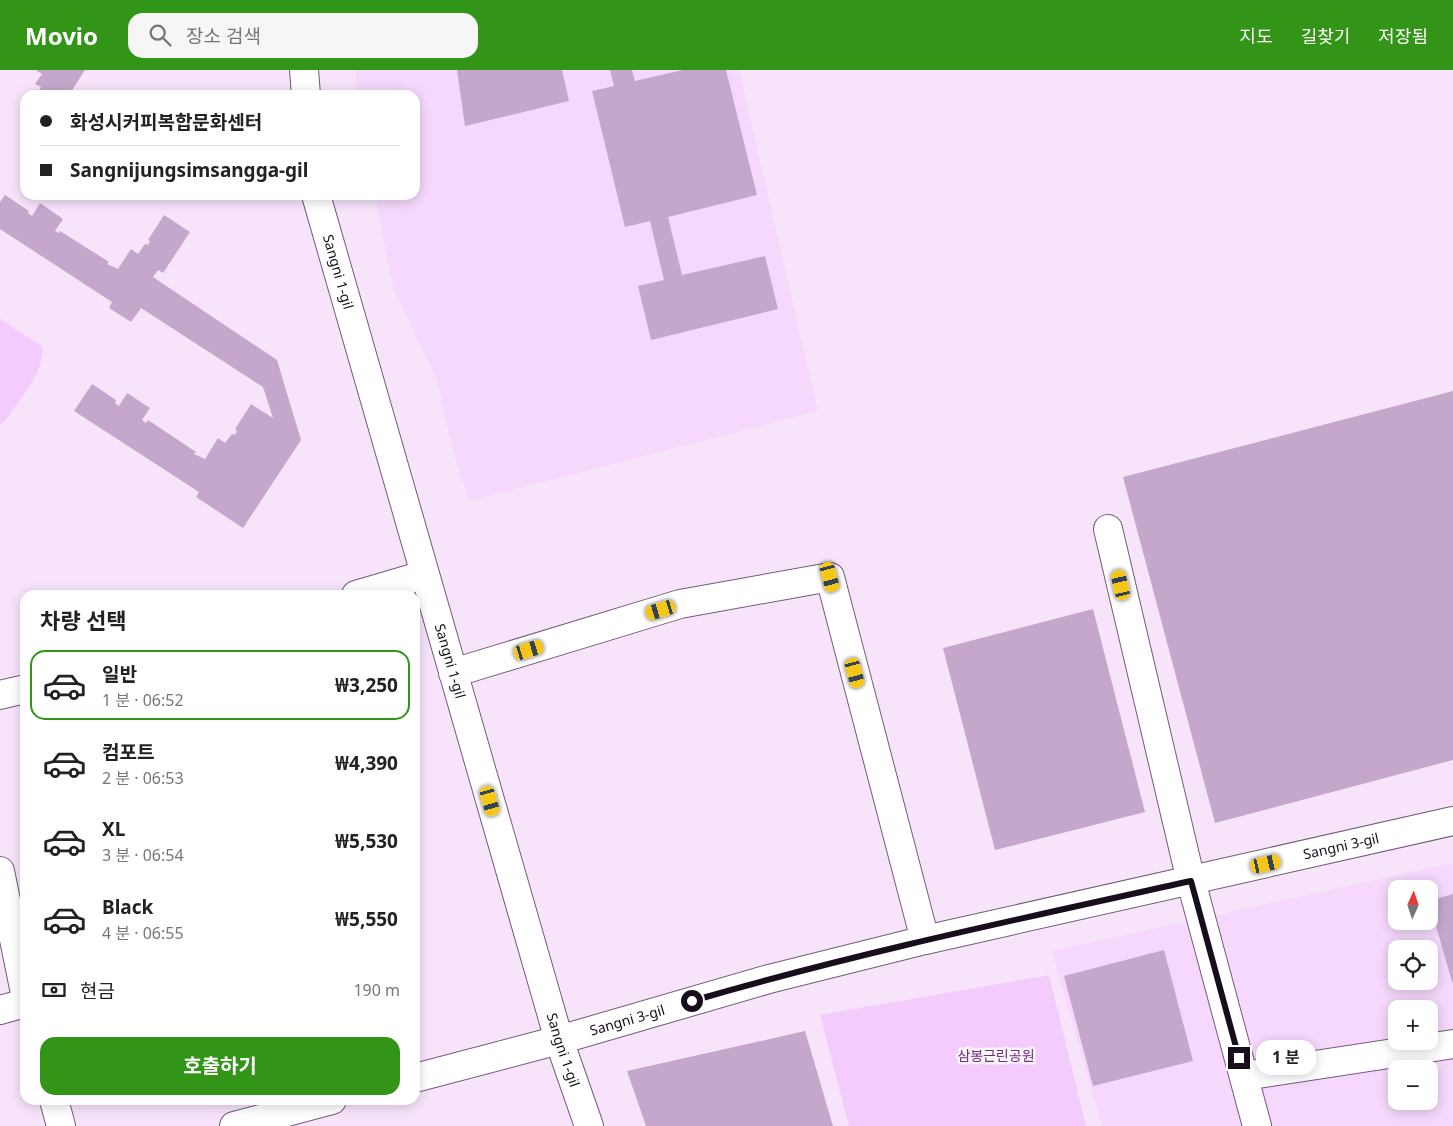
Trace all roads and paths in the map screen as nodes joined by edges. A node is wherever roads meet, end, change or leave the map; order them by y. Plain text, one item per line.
1 (304, 70) edge
2 (306, 90) edge
3 (317, 200) edge
4 (1108, 529) dead end
5 (424, 575) junction
6 (373, 590) edge
7 (453, 673) junction
8 (20, 690) edge
9 (0, 696) edge
10 (1453, 821) edge
11 (0, 870) edge
12 (1191, 881) junction
13 (925, 940) junction
14 (20, 968) edge
15 (20, 1004) edge
16 (0, 1010) edge
17 (559, 1040) junction
18 (1453, 1044) edge
19 (1244, 1076) junction
20 (420, 1077) edge
21 (55, 1105) edge
22 (313, 1105) edge
23 (61, 1126) edge
24 (234, 1126) edge
25 (589, 1126) edge
26 (1257, 1126) edge

1 - 2 street
3 - 5 street, Sangni 1-gil
4 - 12 street
5 - 6 street
5 - 7 street, Sangni 1-gil
7 - 13 street
7 - 17 street, Sangni 1-gil
8 - 9 street
10 - 12 street, Sangni 3-gil
11 - 14 street
12 - 13 street, Sangni 3-gil
12 - 19 street
13 - 17 street, Sangni 3-gil
15 - 16 street
17 - 20 street, Sangni 3-gil
17 - 25 street, Sangni 1-gil
18 - 19 street
19 - 26 street
21 - 23 street
22 - 24 street

